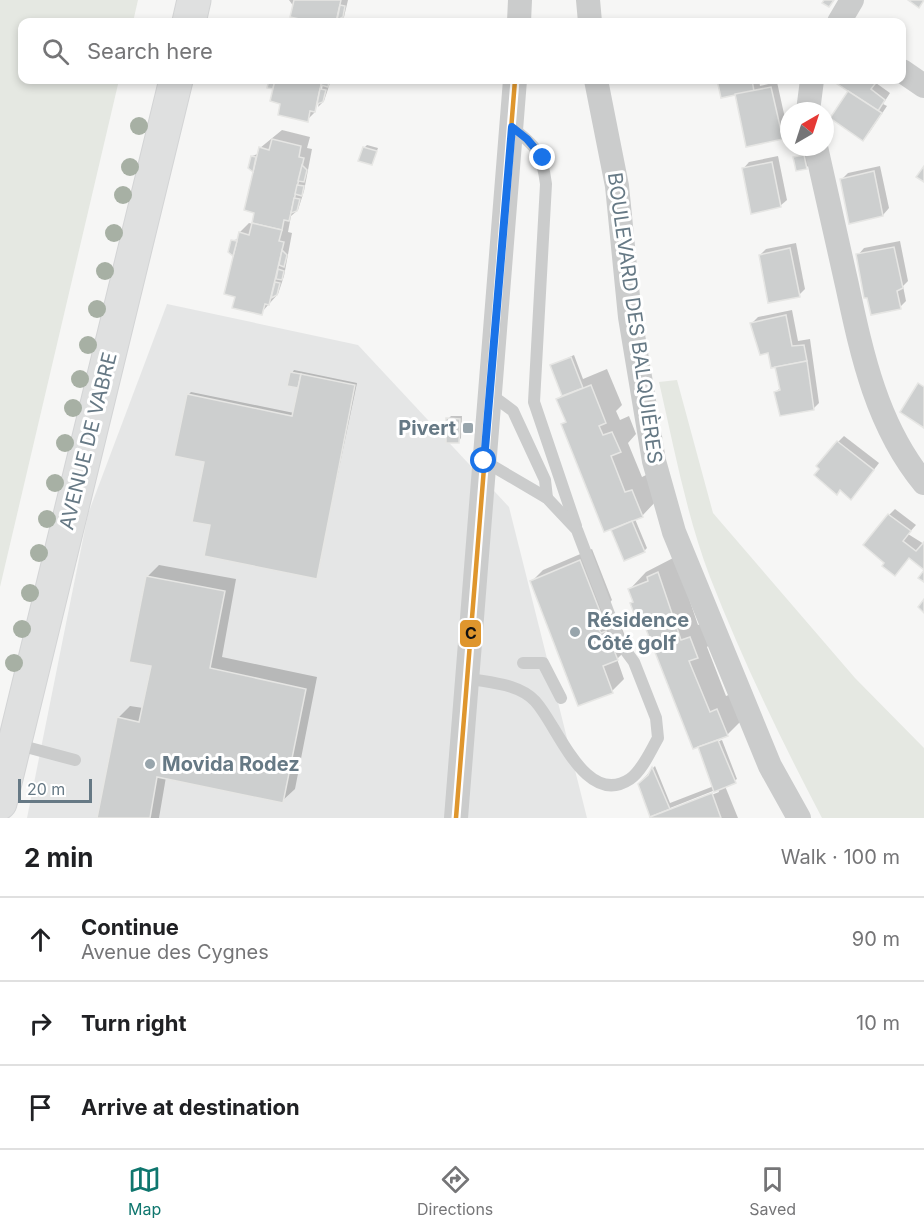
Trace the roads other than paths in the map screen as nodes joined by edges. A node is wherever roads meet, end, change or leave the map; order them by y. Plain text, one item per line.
1 (194, 0) edge
2 (520, 0) edge
3 (588, 0) edge
4 (852, 0) edge
5 (190, 18) edge
6 (519, 18) edge
7 (590, 18) edge
8 (841, 18) edge
9 (906, 74) edge
10 (175, 84) edge
11 (515, 84) edge
12 (597, 84) edge
13 (811, 84) edge
14 (924, 86) edge
15 (809, 102) edge
16 (512, 127) junction
17 (818, 156) edge
18 (490, 394) junction
19 (484, 461) junction
20 (924, 483) edge
21 (547, 498) junction
22 (577, 530) junction
23 (523, 663) dead end
24 (466, 678) junction
25 (561, 698) dead end
26 (14, 744) junction
27 (75, 760) dead end
28 (0, 802) edge
29 (456, 818) edge
30 (799, 818) edge

1 - 5 main road
2 - 6 street
3 - 7 street
4 - 8 street
9 - 14 street
10 - 26 main road, AVENUE DE VABRE
11 - 16 street
12 - 30 street, BOULEVARD DES BALQUIÈRES
13 - 15 street
16 - 18 street
16 - 22 lane
17 - 20 street
18 - 19 street
18 - 21 lane
19 - 21 lane
19 - 24 street
21 - 22 lane
22 - 24 lane
23 - 25 lane
24 - 29 street
26 - 27 lane
26 - 28 main road, AVENUE DE VABRE

